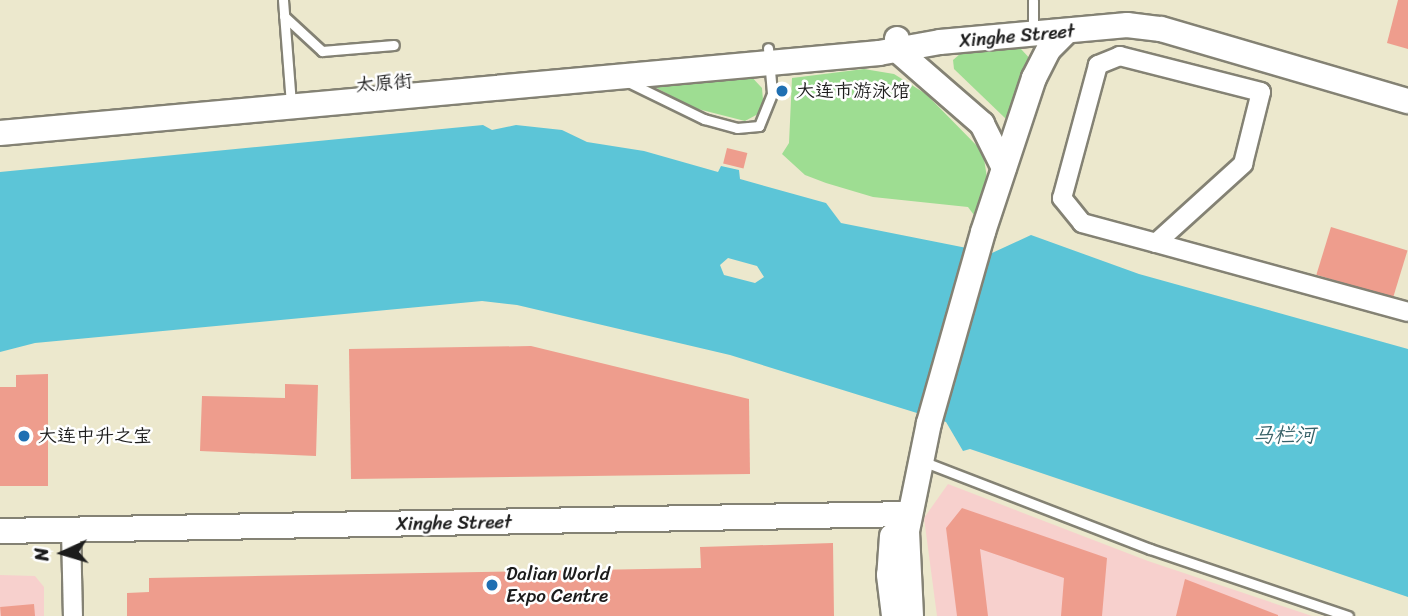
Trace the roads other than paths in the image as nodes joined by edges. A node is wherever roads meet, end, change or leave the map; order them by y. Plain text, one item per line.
1 (283, 0) edge
2 (284, 16) junction
3 (1033, 20) edge
4 (1068, 31) junction
5 (897, 44) junction
6 (394, 45) dead end
7 (769, 55) junction
8 (617, 76) junction
9 (1408, 90) edge
10 (290, 98) junction
11 (1408, 101) edge
12 (0, 119) edge
13 (0, 134) edge
14 (1004, 168) junction
15 (1156, 243) junction
16 (1408, 312) edge
17 (920, 461) junction
18 (903, 526) junction
19 (0, 531) edge
20 (71, 538) junction
21 (0, 548) edge
22 (73, 616) edge
23 (894, 616) edge
24 (911, 616) edge
25 (1348, 616) edge

1 - 2 lane
2 - 6 lane
2 - 10 lane
3 - 4 street, Xinghe Street
3 - 5 street, Xinghe Street
3 - 9 street, Xinghe Street
4 - 11 street, Xinghe Street
4 - 14 street
5 - 7 street, Xinghe Street
5 - 14 street
7 - 8 street, Xinghe Street
7 - 8 lane
7 - 10 street, 太原街
8 - 10 street, 太原街
10 - 12 street, 太原街
10 - 13 street, 太原街
14 - 17 street
15 - 15 street
15 - 16 street
17 - 18 street
17 - 25 lane
18 - 20 street, Xinghe Street
18 - 23 street
18 - 24 street
19 - 20 street, Xinghe Street
20 - 21 street, Xinghe Street
20 - 22 street

